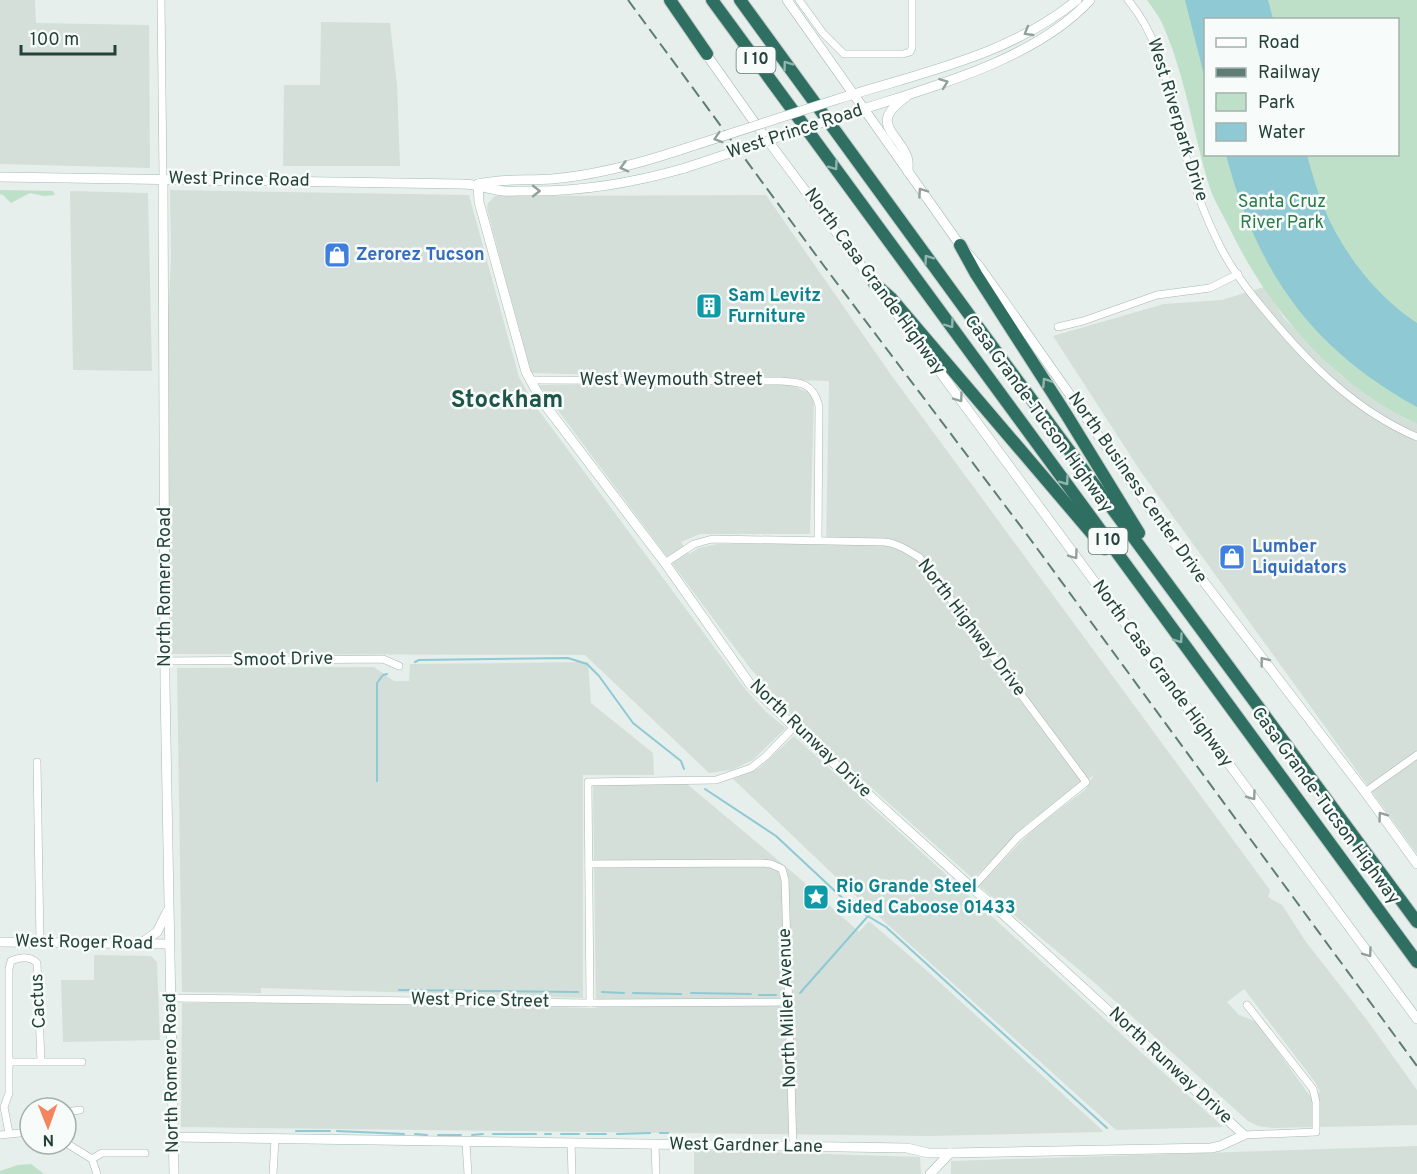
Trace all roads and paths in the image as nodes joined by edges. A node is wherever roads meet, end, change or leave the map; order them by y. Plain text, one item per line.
1 (161, 0) edge
2 (663, 0) edge
3 (670, 0) edge
4 (712, 0) edge
5 (740, 0) edge
6 (787, 0) edge
7 (799, 0) edge
8 (912, 0) edge
9 (1077, 0) edge
10 (1090, 0) edge
11 (1128, 0) edge
12 (706, 54) junction
13 (912, 93) junction
14 (853, 94) junction
15 (864, 109) junction
16 (757, 126) junction
17 (768, 140) junction
18 (908, 171) junction
19 (0, 177) edge
20 (163, 178) junction
21 (478, 184) junction
22 (960, 245) junction
23 (1238, 274) junction
24 (874, 283) junction
25 (1058, 327) dead end
26 (530, 380) junction
27 (1417, 437) edge
28 (818, 540) junction
29 (665, 562) junction
30 (1175, 593) junction
31 (1161, 613) junction
32 (165, 661) junction
33 (399, 666) dead end
34 (794, 728) junction
35 (1417, 755) edge
36 (37, 762) dead end
37 (1365, 792) junction
38 (589, 864) junction
39 (1417, 864) edge
40 (972, 888) junction
41 (168, 910) junction
42 (1417, 922) edge
43 (0, 942) edge
44 (40, 943) junction
45 (138, 944) junction
46 (169, 944) junction
47 (1417, 962) edge
48 (171, 998) junction
49 (590, 1002) junction
50 (789, 1002) junction
51 (1247, 1005) dead end
52 (1417, 1019) edge
53 (41, 1061) junction
54 (10, 1062) junction
55 (82, 1062) dead end
56 (9, 1133) junction
57 (18, 1133) edge
58 (0, 1135) edge
59 (1244, 1135) junction
60 (172, 1137) junction
61 (274, 1139) junction
62 (466, 1143) junction
63 (571, 1143) junction
64 (655, 1145) junction
65 (793, 1147) junction
66 (78, 1151) edge
67 (146, 1153) dead end
68 (928, 1153) junction
69 (950, 1153) junction
70 (92, 1160) junction
71 (97, 1174) edge
72 (174, 1174) edge
73 (273, 1174) edge
74 (468, 1174) edge
75 (572, 1174) edge
76 (656, 1174) edge
77 (929, 1174) edge

1 - 20 street, North Romero Road
2 - 12 street, North Casa Grande Highway
3 - 12 highway
4 -> 31 highway, Casa Grande-Tucson Highway / I 10
30 -> 5 highway, Casa Grande-Tucson Highway / I 10
6 - 14 street, North Business Center Drive
7 - 8 street
9 -> 14 street, West Prince Road
13 -> 10 street, West Prince Road
11 - 23 street, West Riverpark Drive
12 - 16 street, North Casa Grande Highway
13 - 15 street, West Prince Road
13 - 18 street
14 - 15 street, North Business Center Drive
14 - 16 street, West Prince Road, bridge
15 - 17 street, West Prince Road, bridge
15 - 18 street, North Business Center Drive
16 - 17 street, North Casa Grande Highway
16 -> 21 street, West Prince Road, bridge
21 -> 17 street, West Prince Road, bridge
17 - 24 street, North Casa Grande Highway
22 -> 18 street, North Business Center Drive
19 - 20 street, West Prince Road
20 - 21 street, West Prince Road
20 - 32 street, North Romero Road
21 - 26 street, North Runway Drive
30 -> 22 highway
37 -> 22 street, North Business Center Drive
23 - 25 street
23 - 27 street, West Riverpark Drive
24 - 31 highway
24 -> 52 street, North Casa Grande Highway
26 - 28 street, West Weymouth Street
26 - 29 street, North Runway Drive
28 - 29 street, North Highway Drive
28 - 40 street, North Highway Drive
29 - 34 street, North Runway Drive
30 - 42 highway, Casa Grande-Tucson Highway / I 10
31 -> 47 highway, Casa Grande-Tucson Highway / I 10
32 - 33 street, Smoot Drive
32 - 41 street, North Romero Road
34 - 38 street
34 - 40 street, North Runway Drive
35 - 37 street
36 - 44 street
39 -> 37 street, North Business Center Drive
38 - 49 street
38 - 50 street, North Miller Avenue
40 - 59 street, North Runway Drive
41 - 45 street
41 - 46 street, North Romero Road
43 - 44 street, West Roger Road
44 - 45 street, West Roger Road
45 - 46 street, West Roger Road
46 - 48 street, North Romero Road
48 - 49 street, West Price Street
48 - 60 street, North Romero Road
49 - 50 street, West Price Street
50 - 65 street, North Miller Avenue
51 - 59 street, West Gardner Lane
53 - 54 street
53 - 54 street, Cactus
53 - 55 street
54 - 56 street, Cactus
56 - 57 street
56 - 58 street
59 - 69 street, West Gardner Lane
60 - 61 street, West Gardner Lane
60 - 72 street, North Romero Road
61 - 62 street, West Gardner Lane
61 - 73 street
62 - 63 street, West Gardner Lane
62 - 74 street
63 - 64 street, West Gardner Lane
63 - 75 street
64 - 65 street, West Gardner Lane
64 - 76 street
65 - 68 street, West Gardner Lane
66 - 70 street
67 - 70 street
68 - 69 street, West Gardner Lane
68 - 77 street
69 - 77 street
70 - 71 street

